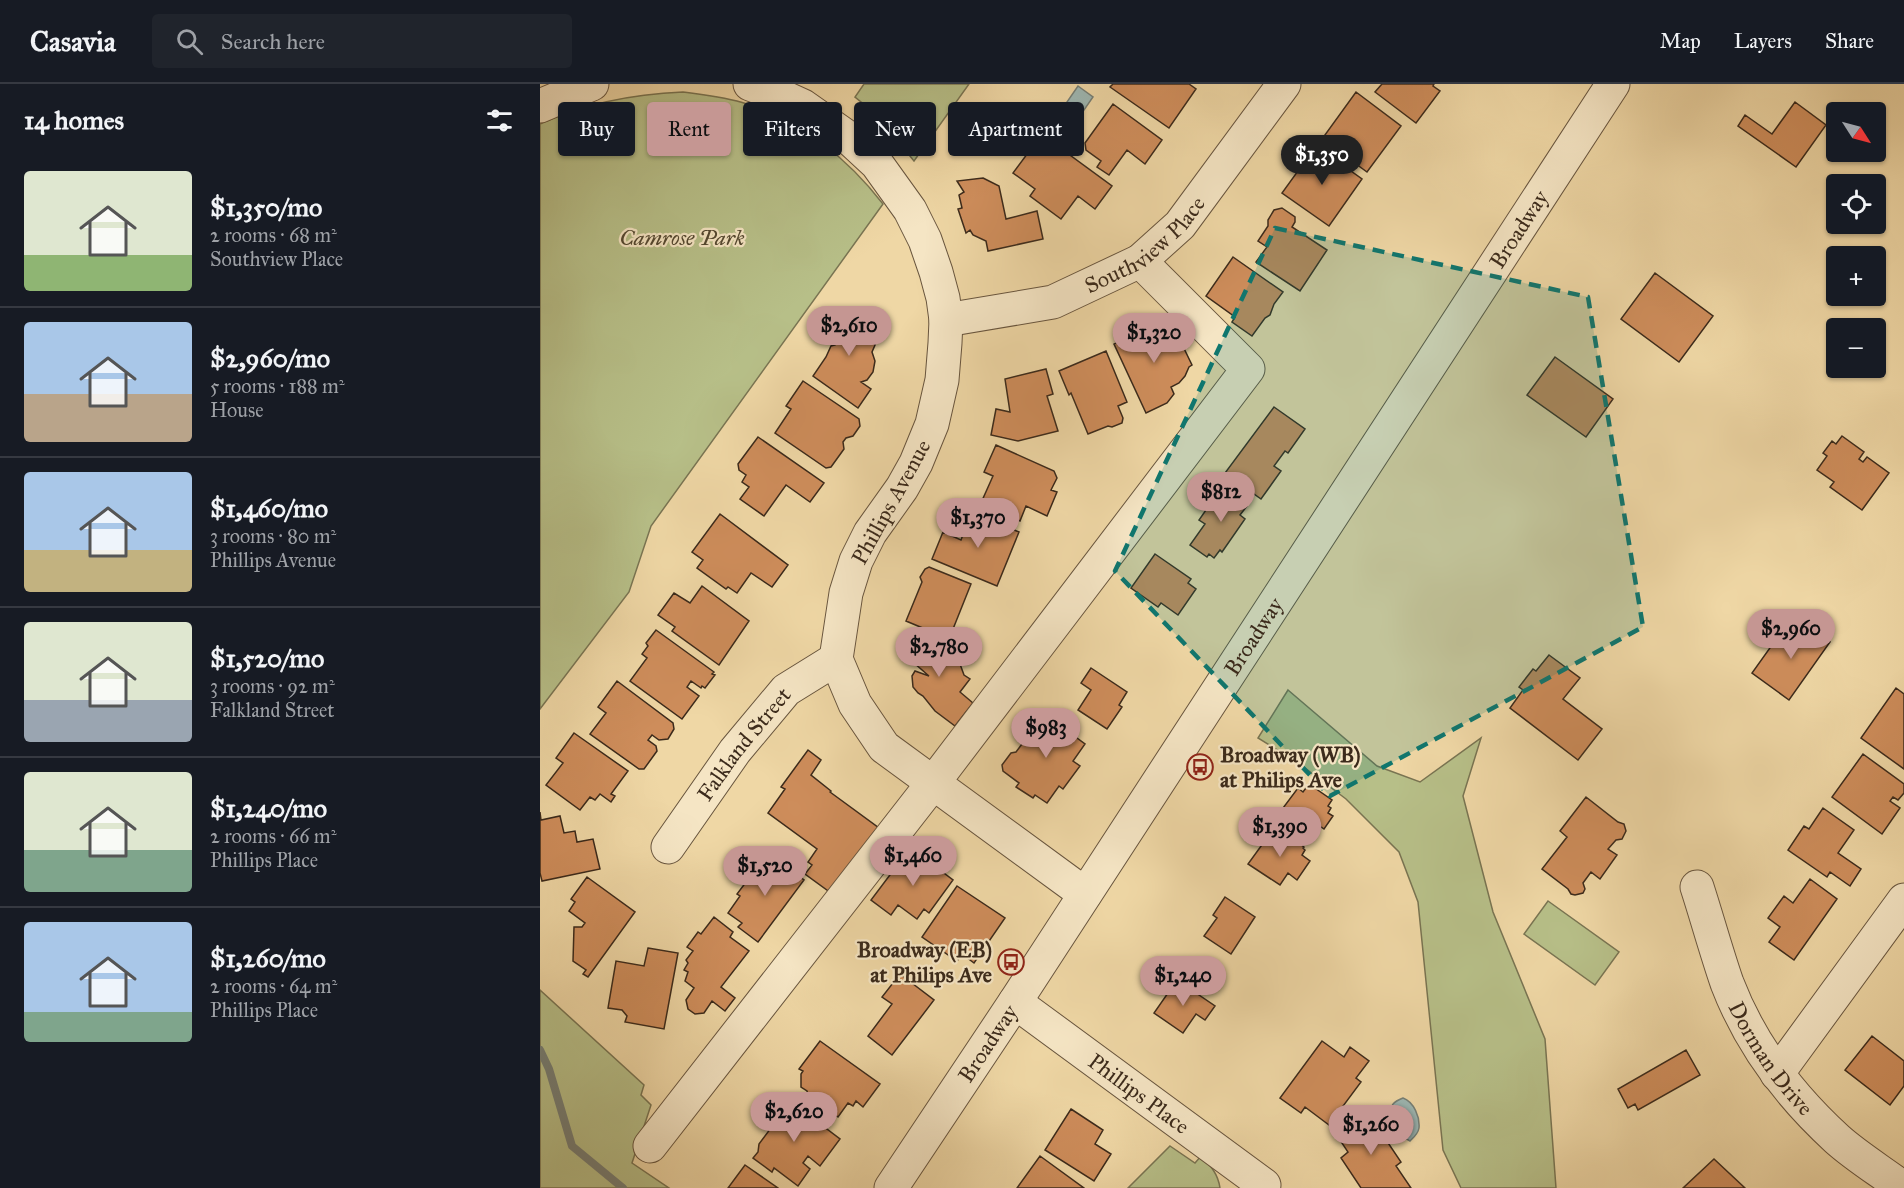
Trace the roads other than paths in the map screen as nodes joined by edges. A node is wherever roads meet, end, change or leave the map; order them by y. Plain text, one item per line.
1 (592, 84) edge
2 (750, 84) edge
3 (1613, 84) edge
4 (1282, 85) edge
5 (540, 106) edge
6 (1140, 261) junction
7 (946, 320) junction
8 (836, 659) junction
9 (933, 783) junction
10 (668, 847) dead end
11 (1696, 886) dead end
12 (1085, 894) junction
13 (1904, 900) edge
14 (1016, 1002) junction
15 (1777, 1074) junction
16 (650, 1146) dead end
17 (1264, 1185) dead end
18 (891, 1188) edge
19 (1903, 1188) edge

1 - 5 street
2 - 7 street, Phillips Avenue
3 - 12 street, Broadway
4 - 6 street, Southview Place
6 - 7 street, Southview Place
6 - 9 street
7 - 8 street, Phillips Avenue
8 - 9 street
8 - 10 street, Falkland Street
9 - 12 street
9 - 16 street
11 - 15 street, Dorman Drive
12 - 14 street, Broadway
13 - 15 street
14 - 17 street, Phillips Place
14 - 18 street, Broadway
15 - 19 street, Dorman Drive

